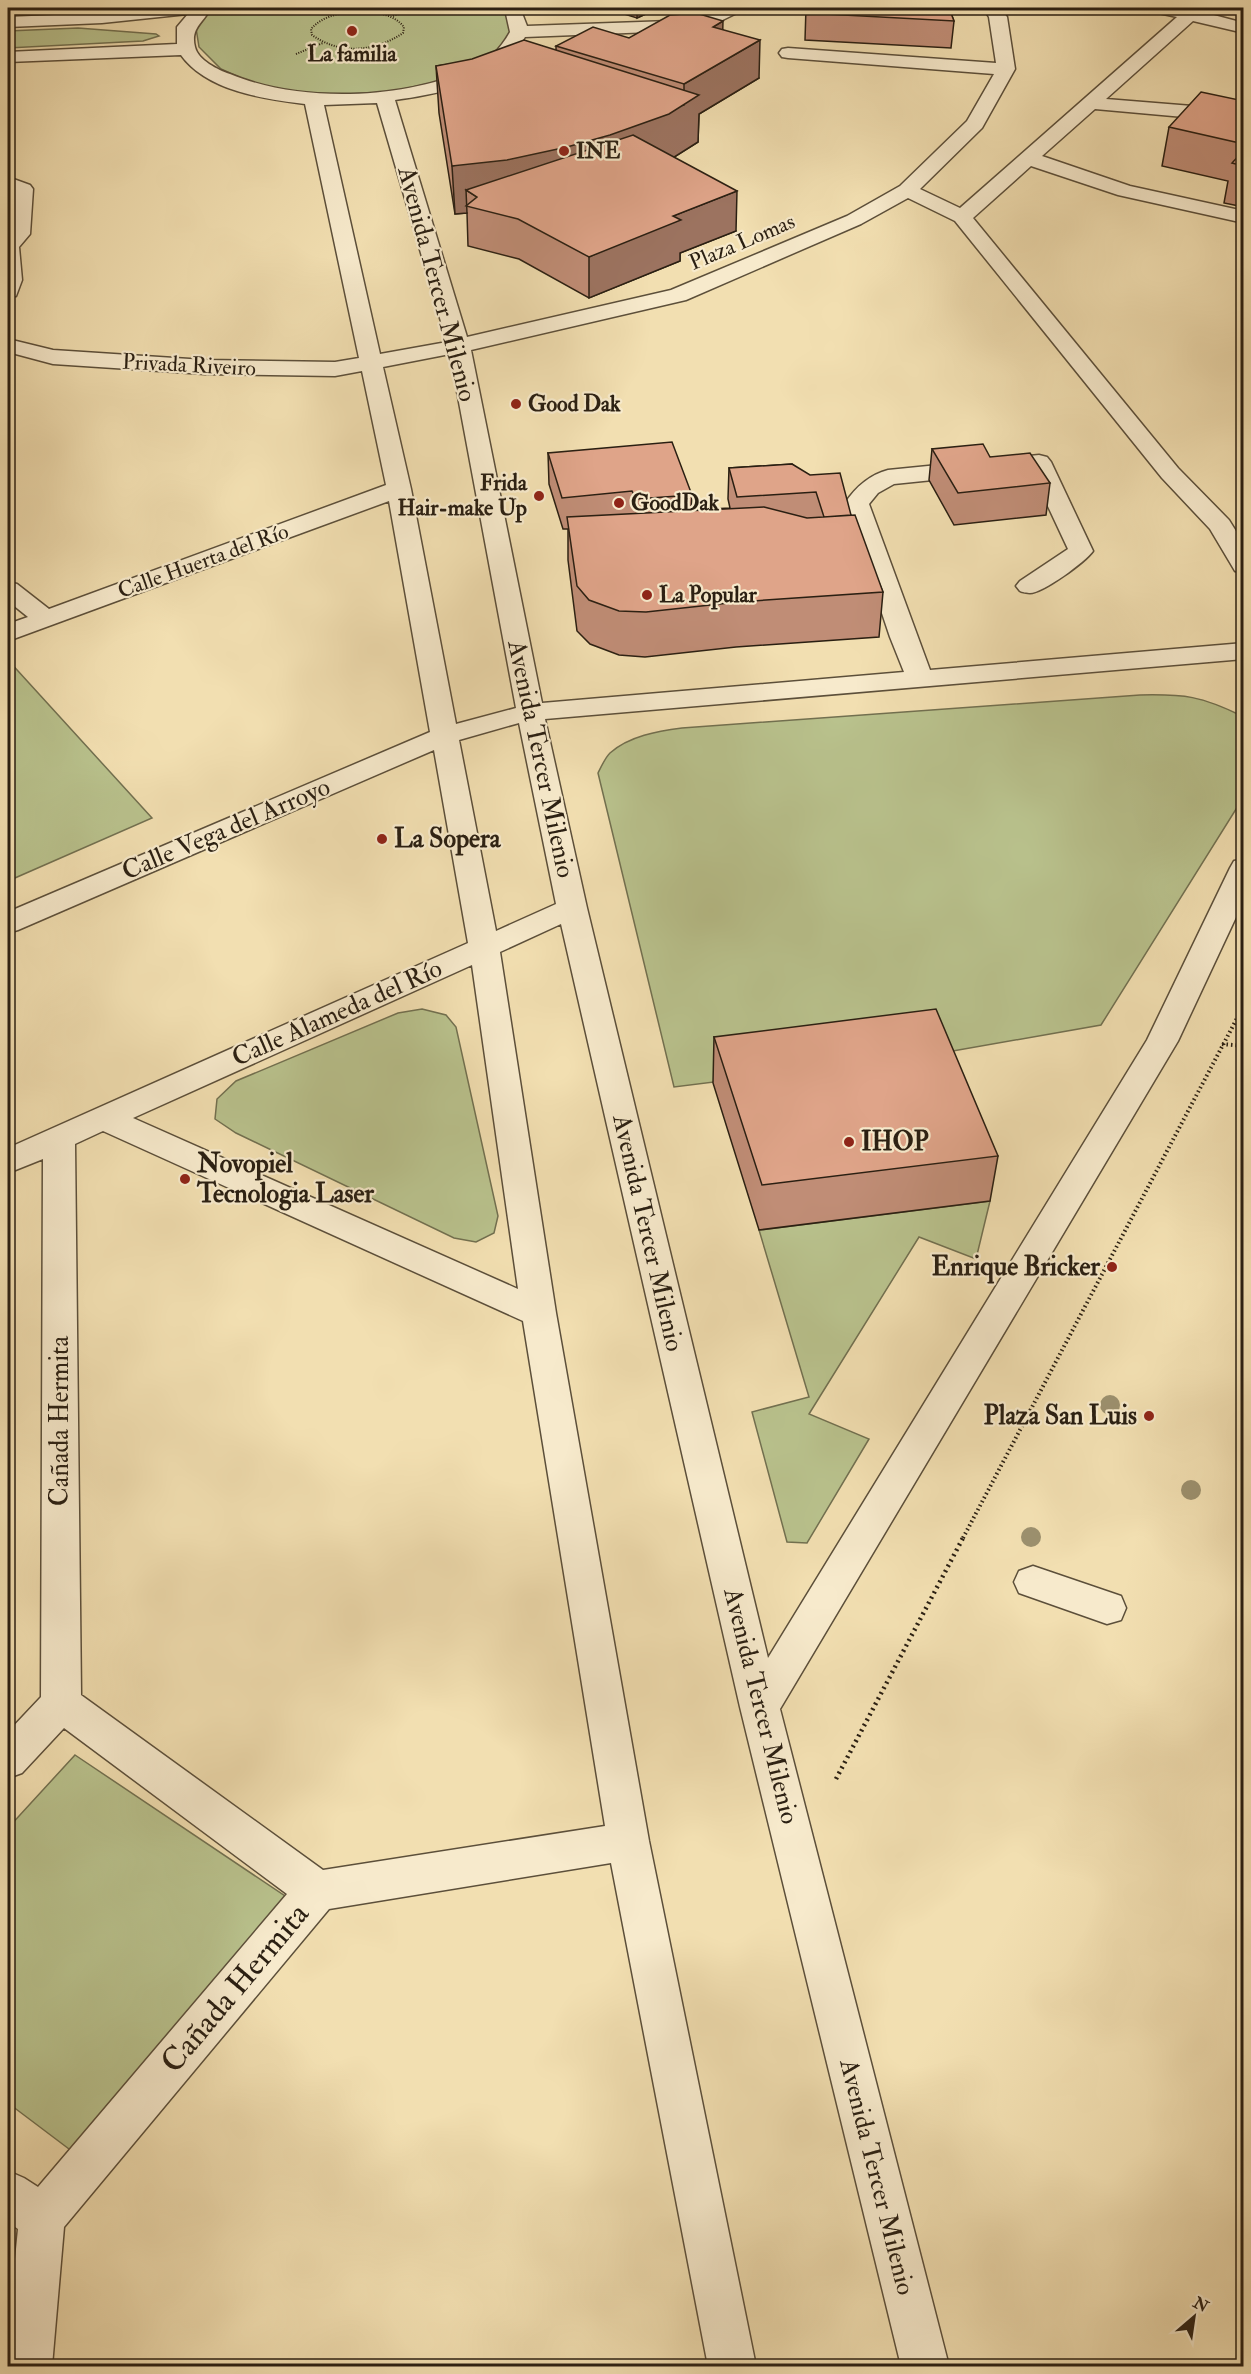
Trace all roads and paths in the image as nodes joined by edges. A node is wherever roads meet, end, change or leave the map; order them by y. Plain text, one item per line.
1 (193, 8) edge
2 (203, 8) edge
3 (414, 8) edge
4 (733, 8) edge
5 (992, 8) edge
6 (1160, 8) edge
7 (513, 9) edge
8 (1191, 14) junction
9 (392, 17) junction
10 (8, 22) edge
11 (1244, 28) edge
12 (519, 32) junction
13 (186, 49) junction
14 (788, 53) dead end
15 (8, 57) edge
16 (1006, 69) junction
17 (385, 97) junction
18 (313, 98) junction
19 (1091, 103) junction
20 (1244, 119) edge
21 (1028, 158) junction
22 (8, 183) edge
23 (907, 190) junction
24 (962, 217) junction
25 (1244, 217) edge
26 (8, 247) edge
27 (8, 291) edge
28 (8, 346) edge
29 (459, 346) junction
30 (371, 362) junction
31 (399, 489) junction
32 (1244, 513) edge
33 (1220, 525) junction
34 (1244, 566) edge
35 (1029, 586) dead end
36 (8, 589) edge
37 (46, 619) junction
38 (8, 633) edge
39 (1244, 651) edge
40 (920, 678) junction
41 (530, 712) junction
42 (444, 736) junction
43 (1244, 868) edge
44 (572, 908) junction
45 (8, 923) edge
46 (484, 948) junction
47 (1244, 1005) edge
48 (1222, 1044) junction
49 (1244, 1046) edge
50 (103, 1119) junction
51 (59, 1138) junction
52 (8, 1161) edge
53 (539, 1313) junction
54 (1033, 1582) dead end
55 (1107, 1608) dead end
56 (61, 1703) junction
57 (760, 1707) junction
58 (8, 1760) edge
59 (835, 1785) dead end
60 (628, 1841) junction
61 (317, 1891) junction
62 (25, 2206) edge
63 (28, 2367) edge
64 (732, 2367) edge
65 (925, 2367) edge

1 - 10 street
2 - 13 street
3 - 9 path
4 - 12 street
5 - 16 street
6 - 8 street
7 - 12 street
8 - 11 street
8 - 19 street
9 - 9 path
12 - 17 street
13 - 15 street
13 - 18 street
14 - 16 street
16 - 23 street, Plaza Lomas
17 - 18 street
17 - 29 street, Avenida Tercer Milenio
18 - 30 street
19 - 20 street
19 - 21 street
21 - 24 street
21 - 25 street
22 - 26 street
23 - 24 street
23 - 29 street, Plaza Lomas
24 - 33 street
26 - 27 street
28 - 30 street, Privada Riveiro
29 - 30 street, Plaza Lomas
29 - 41 street, Avenida Tercer Milenio
30 - 31 street
31 - 37 street, Calle Huerta del Río
31 - 42 street
32 - 33 street
33 - 34 street
35 - 40 street
36 - 37 street
37 - 38 street, Calle Huerta del Río
39 - 40 street, Calle Vega del Arroyo
40 - 41 street, Calle Vega del Arroyo
41 - 42 street, Calle Vega del Arroyo
41 - 44 street, Avenida Tercer Milenio
42 - 45 street, Calle Vega del Arroyo
42 - 46 street
43 - 57 street
44 - 46 street, Calle Alameda del Río
44 - 57 street, Avenida Tercer Milenio
46 - 50 street, Calle Alameda del Río
46 - 53 street
47 - 48 path
48 - 49 path
48 - 59 path
50 - 51 street, Calle Alameda del Río
50 - 53 street
51 - 52 street, Calle Alameda del Río
51 - 56 street, Cañada Hermita
53 - 60 street
54 - 55 street
56 - 58 street
56 - 61 street, Cañada Hermita
57 - 65 street, Avenida Tercer Milenio
60 - 61 street
60 - 64 street
61 - 62 street, Cañada Hermita
62 - 63 street, Cañada Hermita

